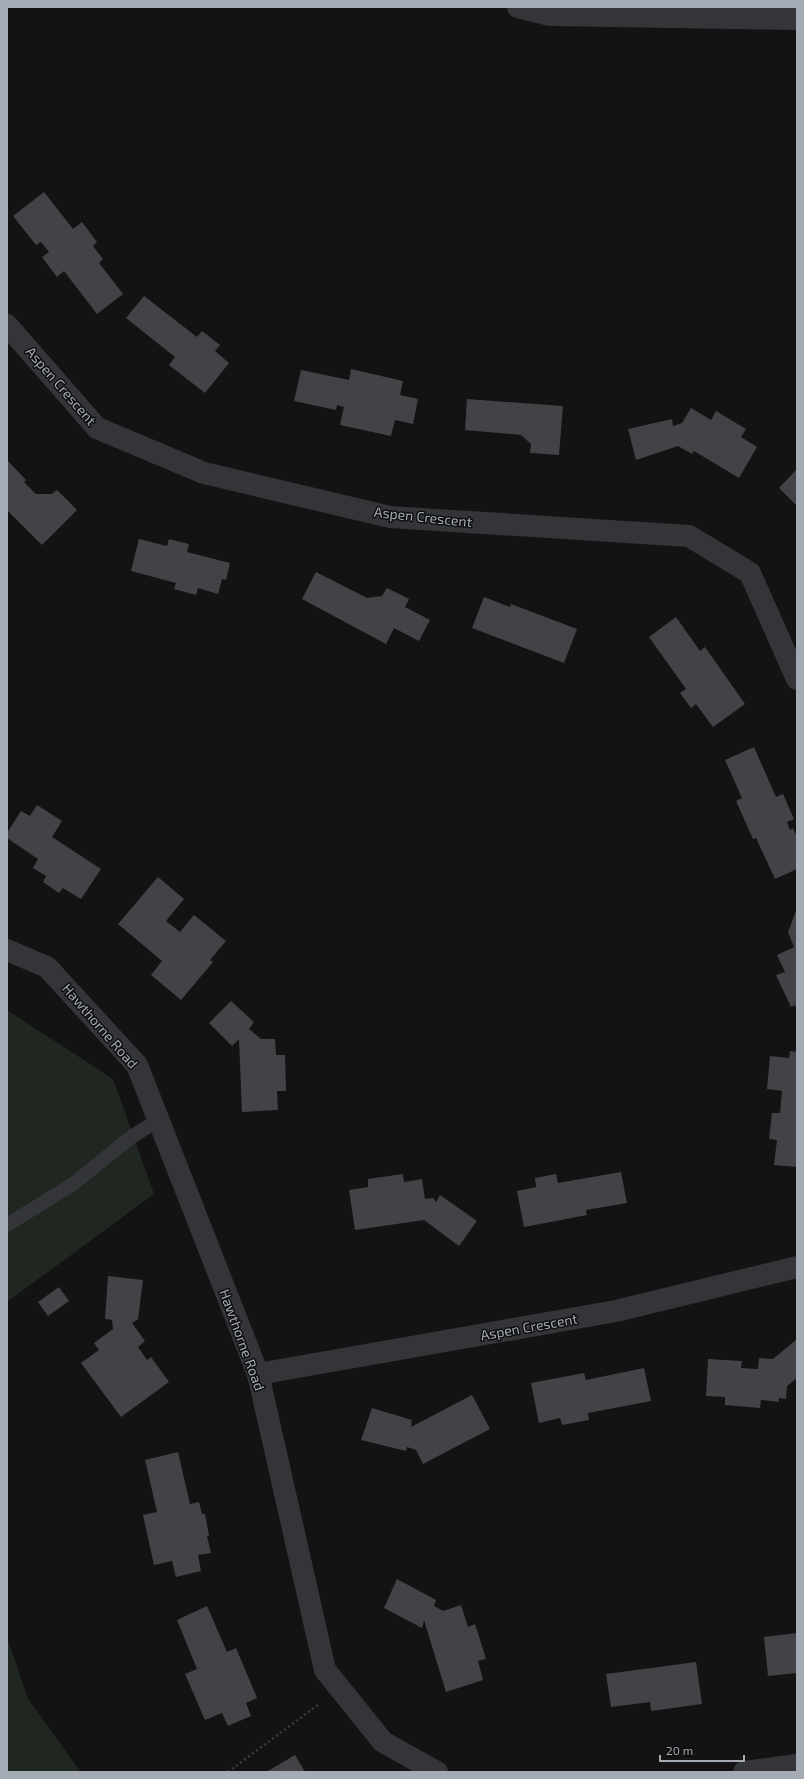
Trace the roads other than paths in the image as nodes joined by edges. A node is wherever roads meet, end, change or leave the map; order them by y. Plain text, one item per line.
1 (518, 7) edge
2 (797, 19) edge
3 (7, 325) edge
4 (797, 679) edge
5 (7, 950) edge
6 (158, 1120) junction
7 (7, 1225) edge
8 (797, 1267) edge
9 (258, 1374) junction
10 (797, 1765) edge
11 (437, 1772) edge
12 (744, 1772) edge

1 - 2 street
3 - 4 street, Aspen Crescent
5 - 6 street, Hawthorne Road
6 - 7 lane
6 - 9 street, Hawthorne Road
8 - 9 street, Aspen Crescent
9 - 11 street, Hawthorne Road
10 - 12 street

